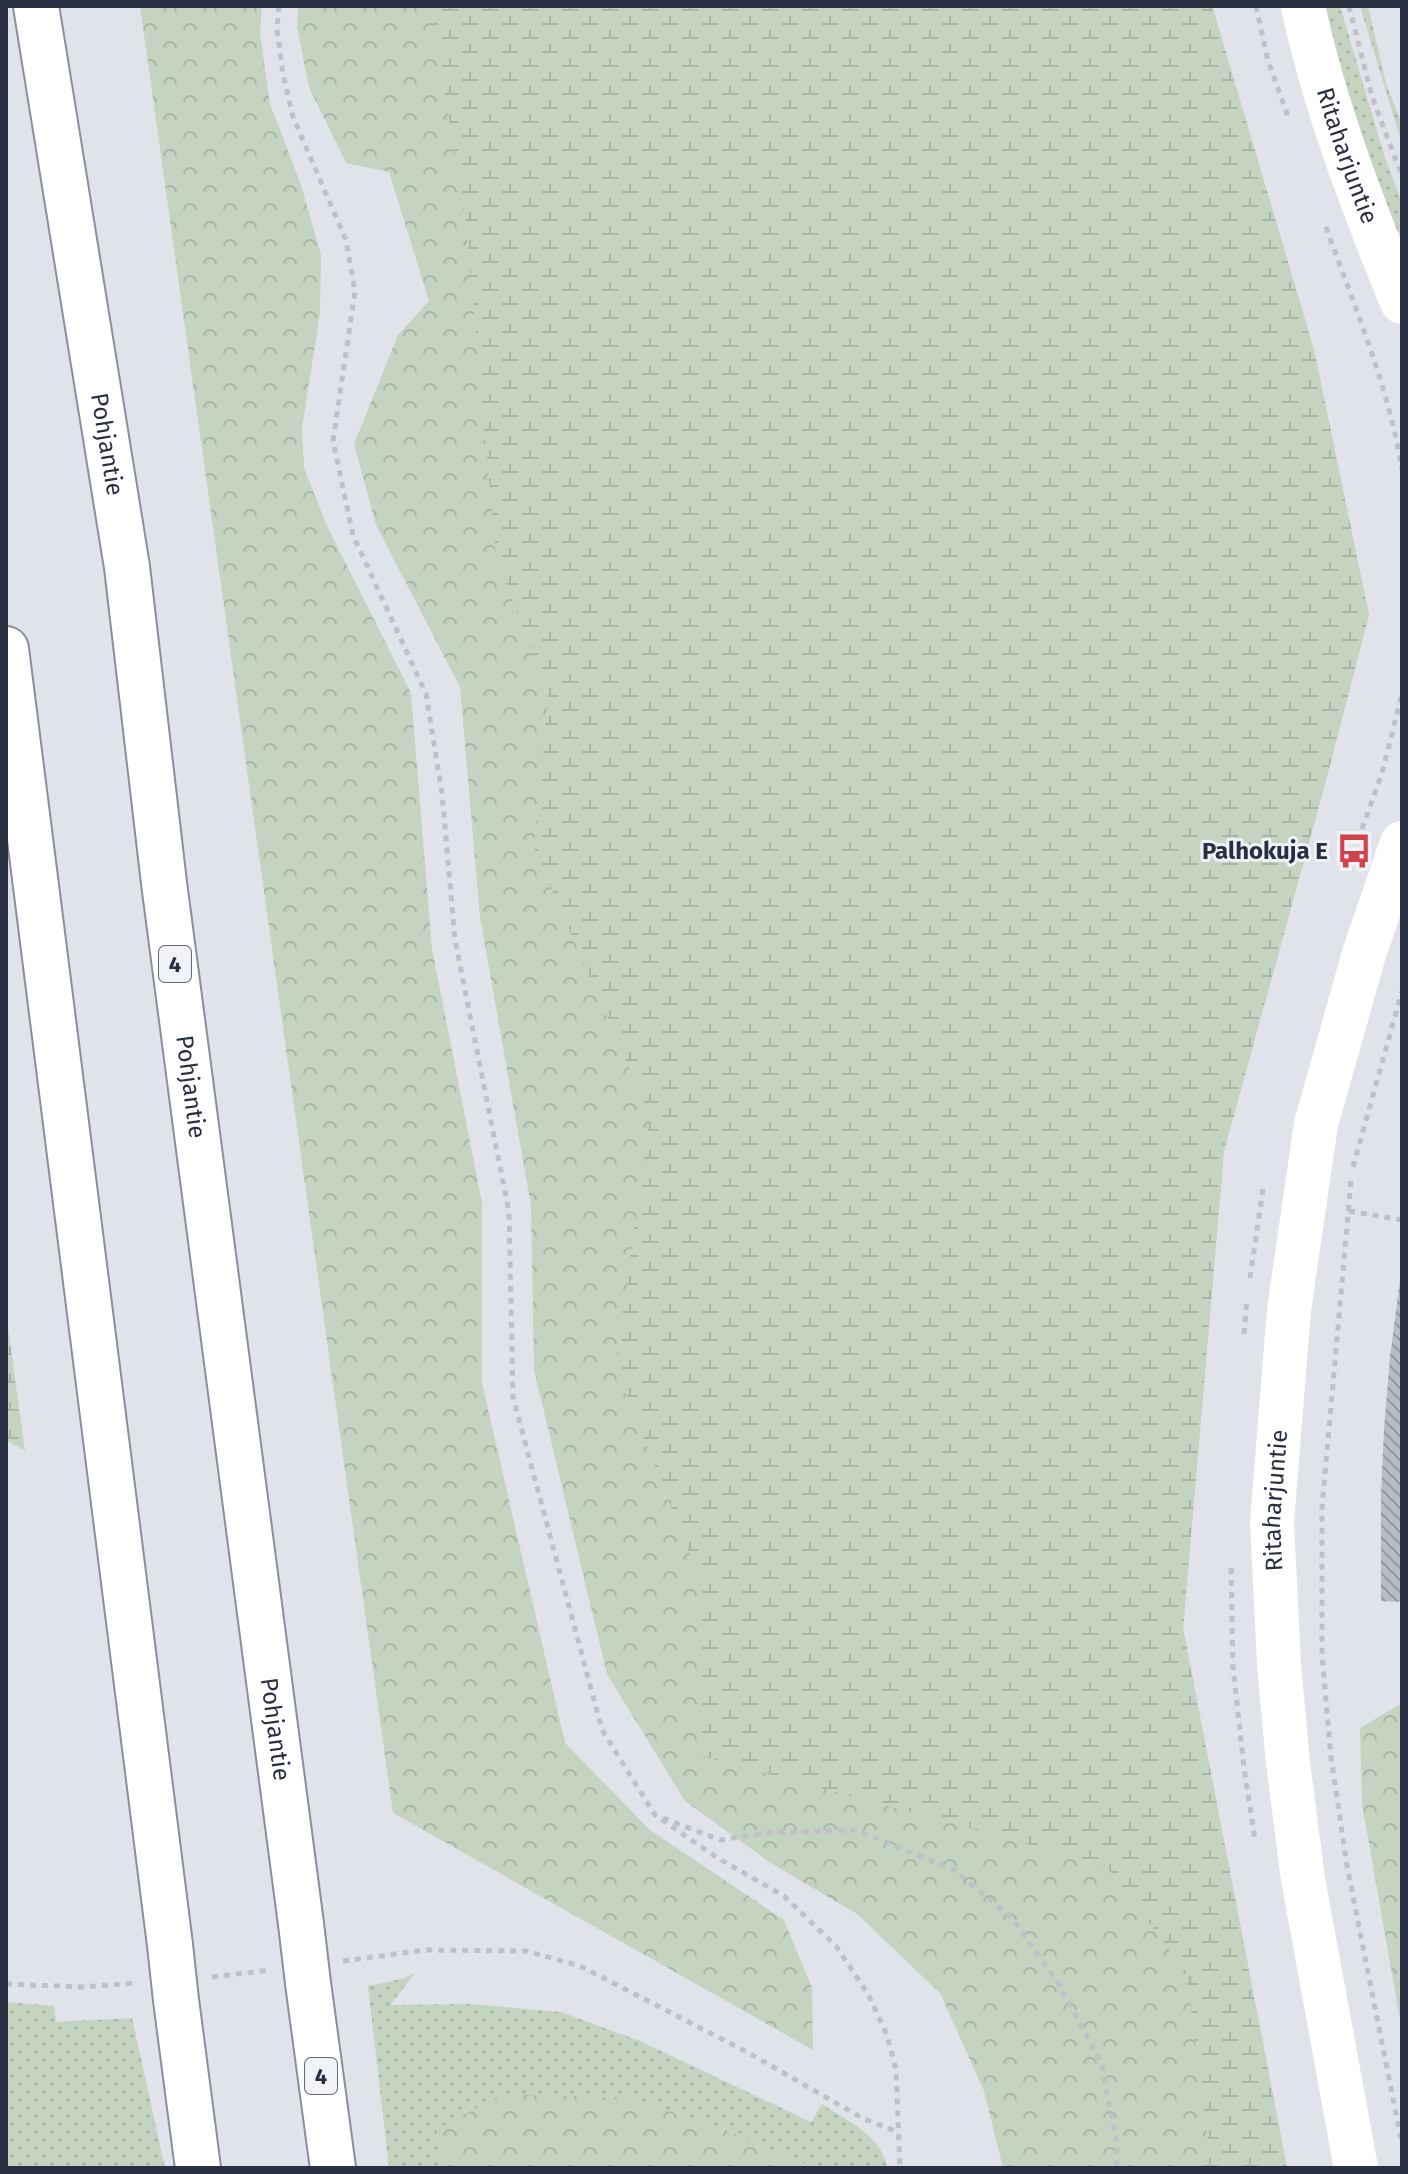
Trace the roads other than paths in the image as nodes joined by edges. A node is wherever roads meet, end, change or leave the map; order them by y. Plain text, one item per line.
1 (36, 6) edge
2 (1303, 6) edge
3 (1402, 302) edge
4 (6, 649) edge
5 (1402, 843) edge
6 (198, 2168) edge
7 (333, 2168) edge
8 (1356, 2168) edge

1 - 7 main road, Pohjantie / 4, bridge
2 - 3 main road, Ritaharjuntie
4 - 6 main road, bridge
5 - 8 main road, Ritaharjuntie

